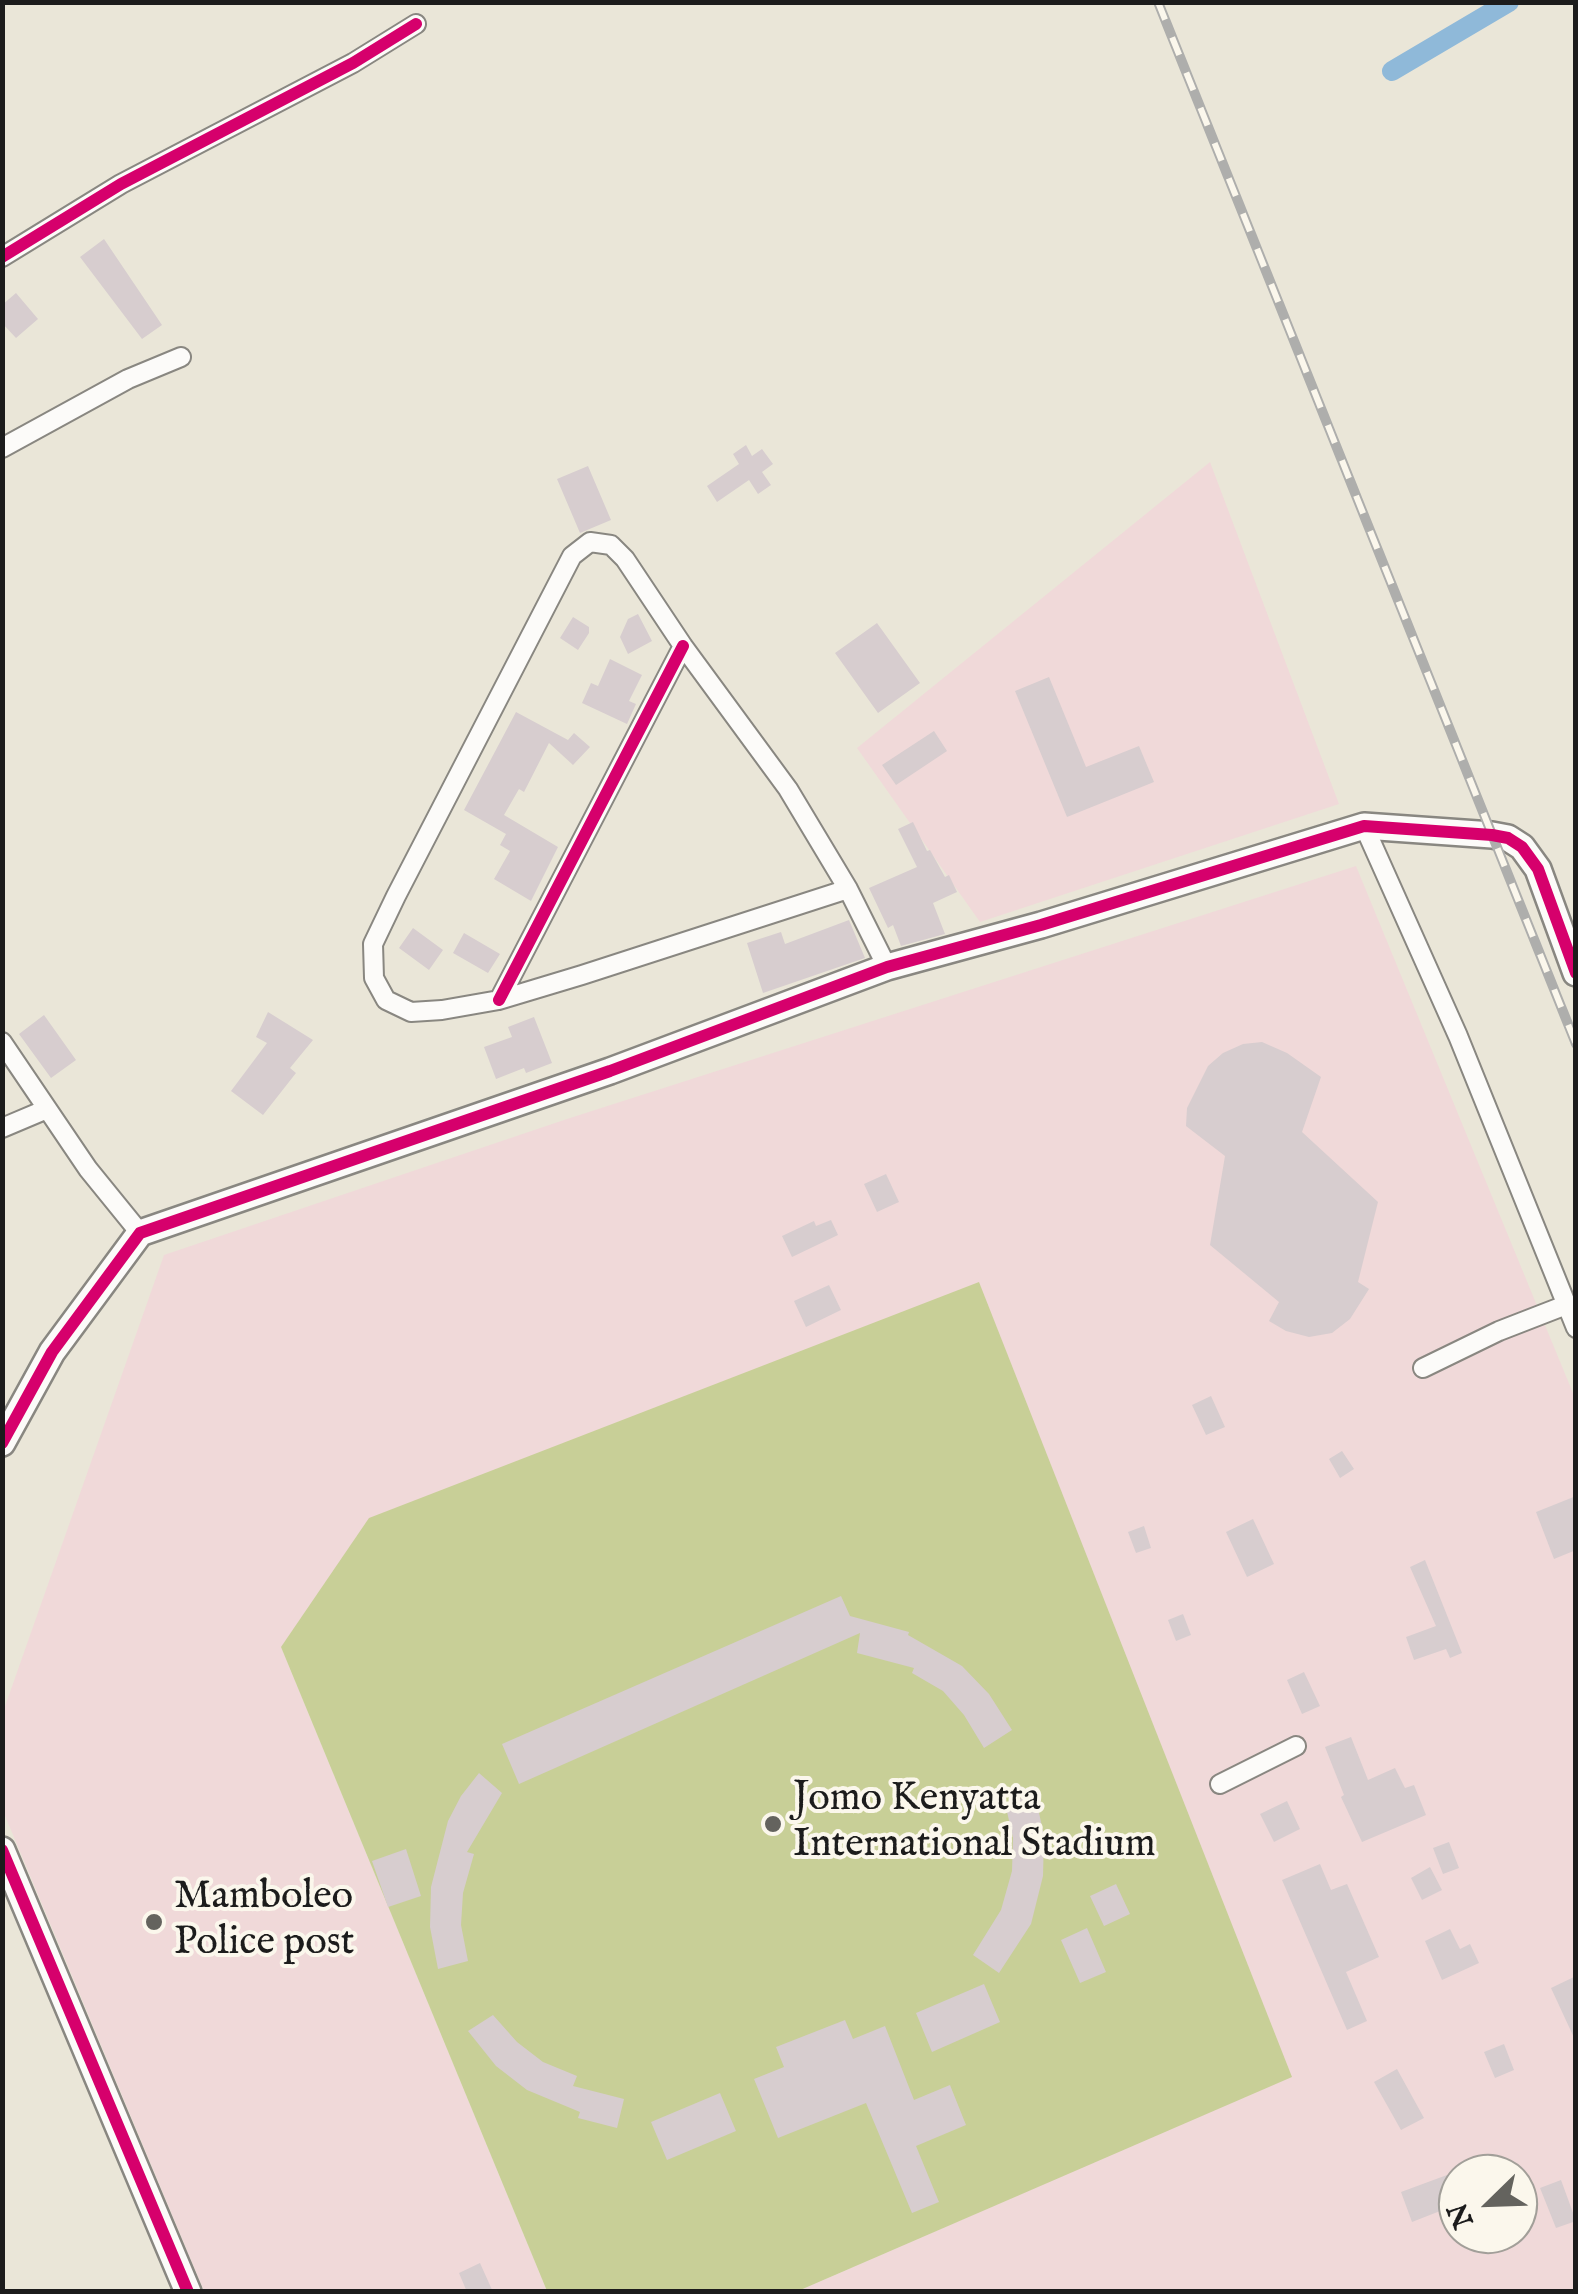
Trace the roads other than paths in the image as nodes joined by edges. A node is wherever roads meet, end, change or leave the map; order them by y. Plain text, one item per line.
1 (416, 24) dead end
2 (2, 257) edge
3 (181, 357) dead end
4 (2, 448) edge
5 (683, 646) junction
6 (1364, 826) junction
7 (848, 889) junction
8 (886, 968) junction
9 (1576, 973) edge
10 (499, 1000) junction
11 (2, 1042) edge
12 (9, 1064) edge
13 (47, 1109) junction
14 (2, 1128) edge
15 (140, 1233) junction
16 (1566, 1305) junction
17 (1576, 1328) edge
18 (1424, 1368) dead end
19 (2, 1443) edge
20 (1296, 1746) dead end
21 (1220, 1784) dead end
22 (2, 1850) edge
23 (188, 2292) edge

1 - 2 street
3 - 4 street
5 - 7 street
5 - 10 street
5 - 10 street
6 - 8 street
6 - 9 street
6 - 16 street
7 - 8 street
7 - 10 street
8 - 15 street
11 - 12 street
12 - 13 street
13 - 14 street
13 - 15 street
15 - 19 street
16 - 17 street
16 - 18 street
20 - 21 street
22 - 23 street

